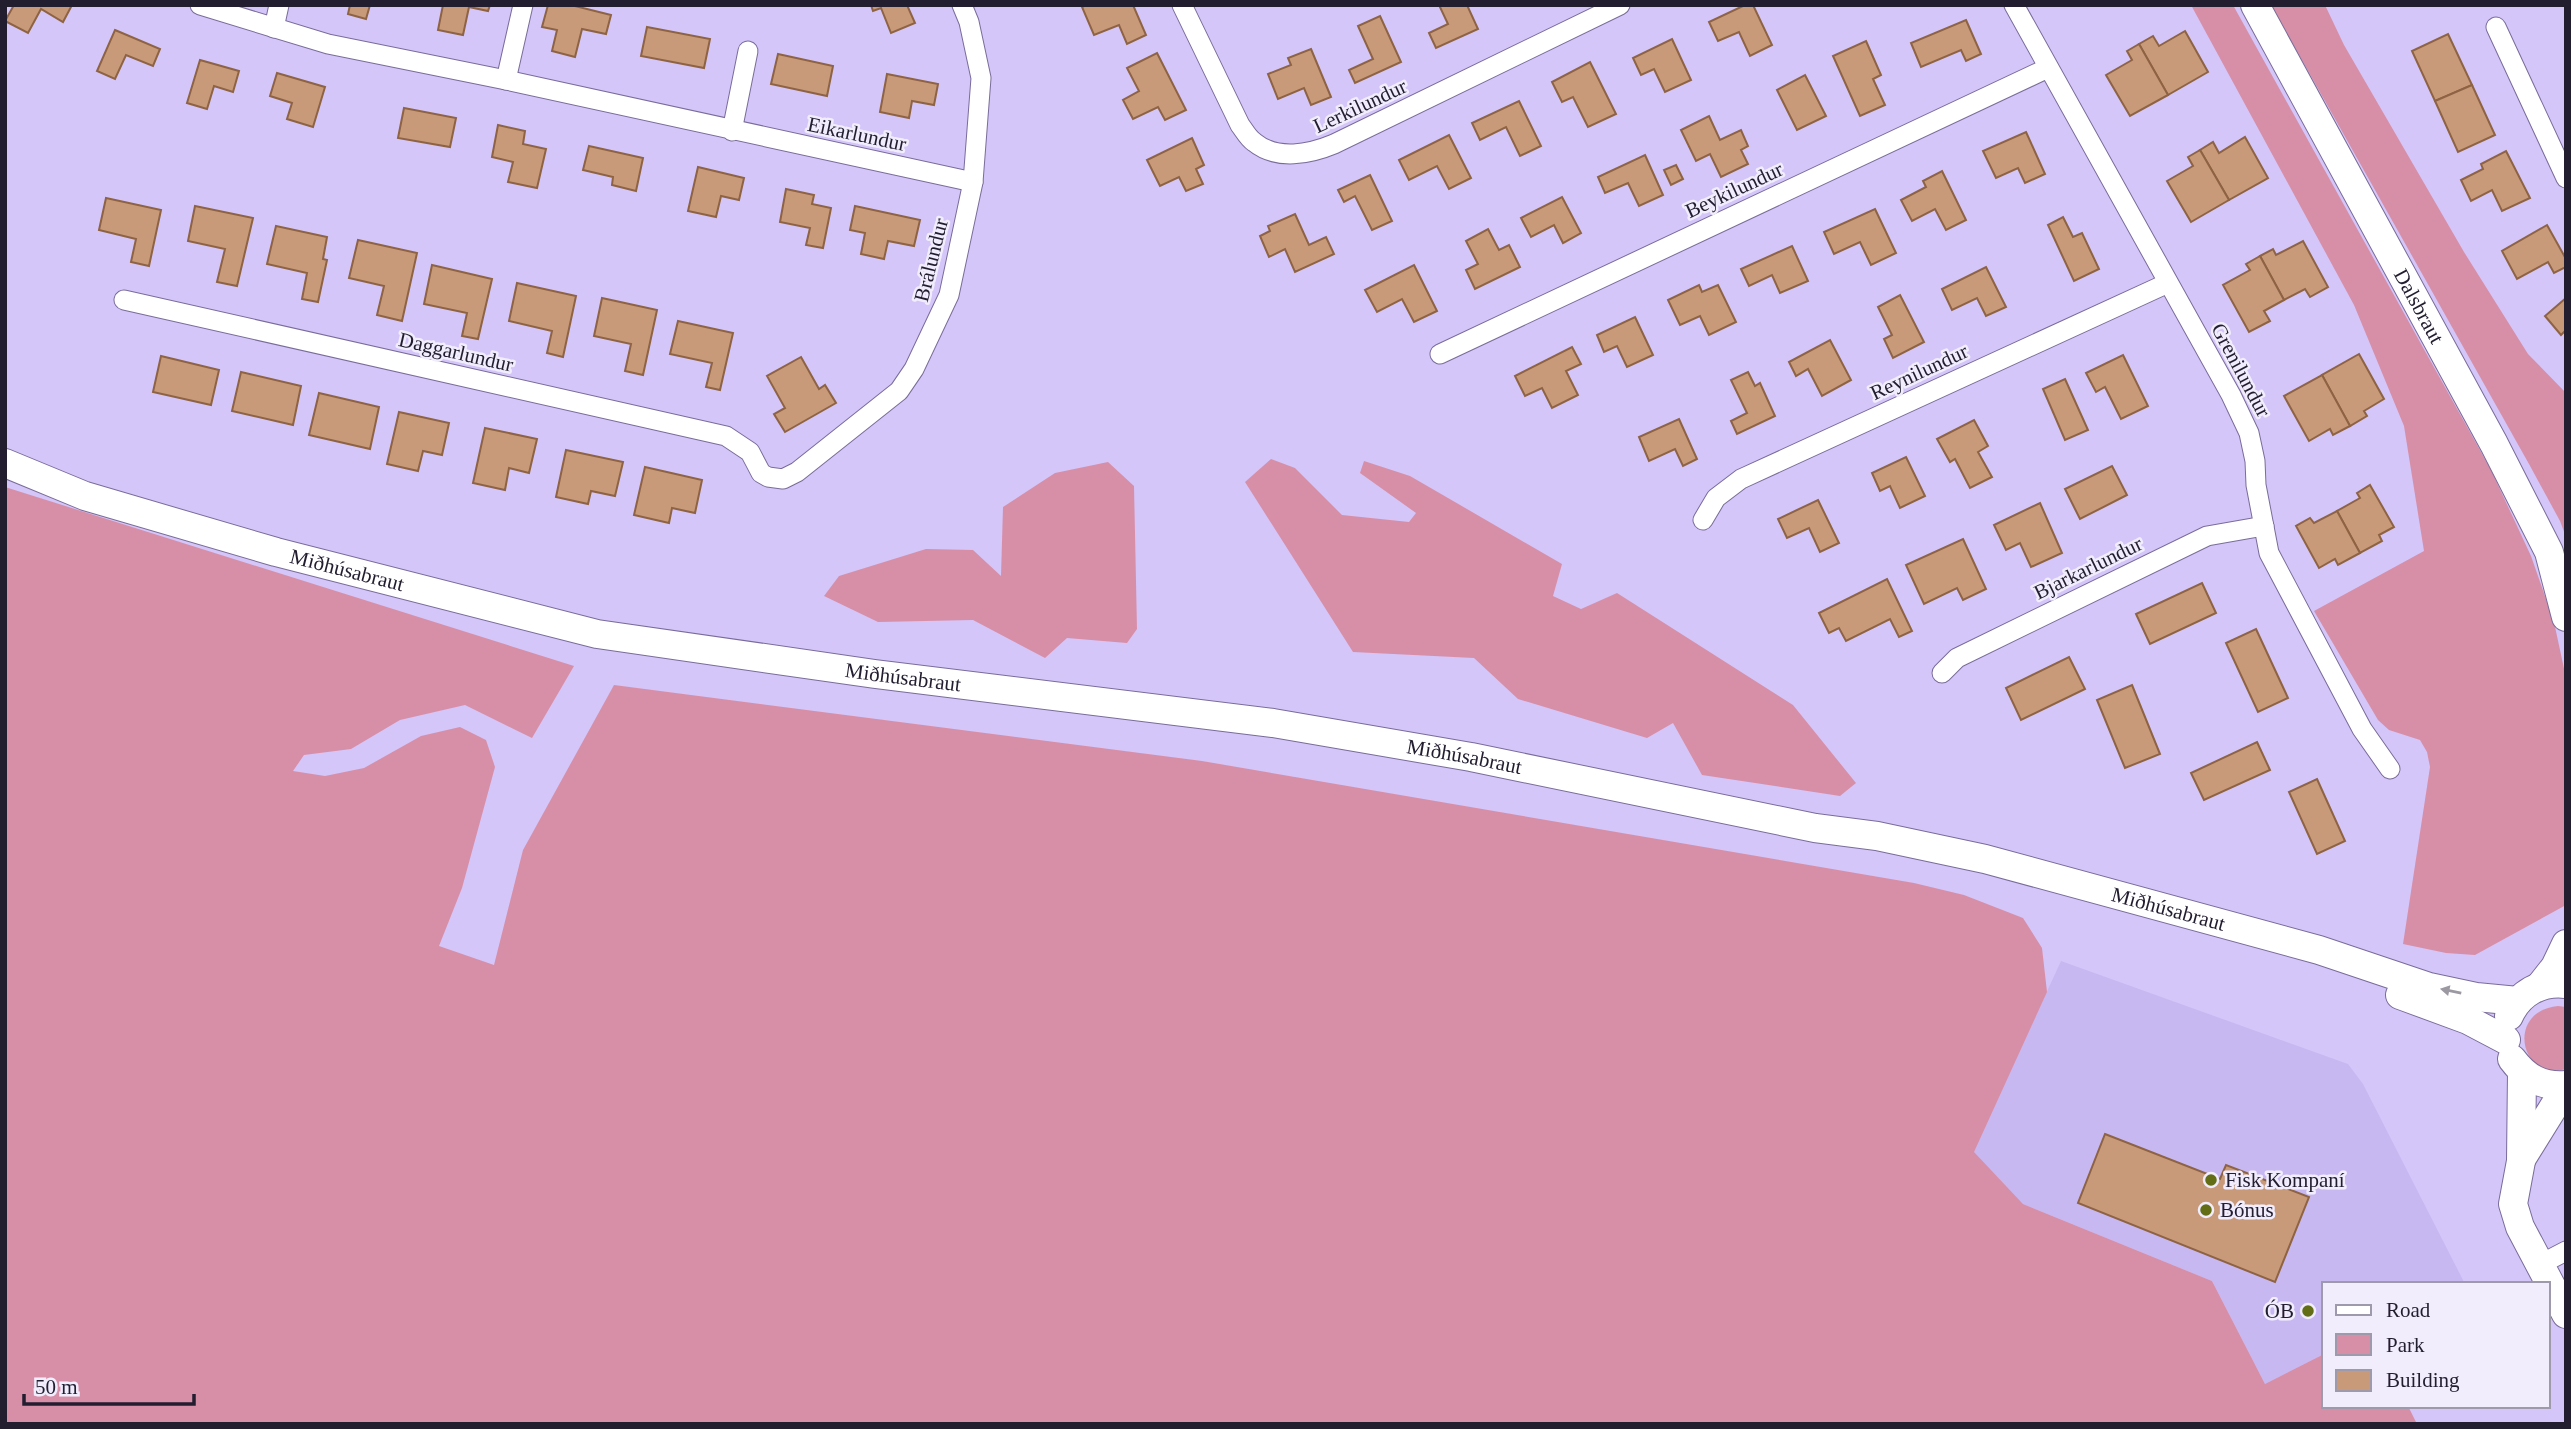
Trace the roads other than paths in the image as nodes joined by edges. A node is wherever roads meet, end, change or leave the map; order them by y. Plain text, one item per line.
1 (200, 5) edge
2 (279, 5) edge
3 (523, 5) edge
4 (962, 5) edge
5 (1182, 5) edge
6 (1620, 5) edge
7 (2014, 5) edge
8 (2255, 5) edge
9 (2496, 27) dead end
10 (274, 28) junction
11 (748, 51) dead end
12 (2048, 68) junction
13 (506, 80) junction
14 (732, 131) junction
15 (2566, 178) edge
16 (973, 183) junction
17 (2168, 283) junction
18 (124, 300) dead end
19 (1440, 354) dead end
20 (5, 463) edge
21 (761, 472) joint
22 (1703, 520) dead end
23 (2264, 526) junction
24 (2566, 617) edge
25 (1942, 673) dead end
26 (2390, 769) dead end
27 (1815, 828) junction
28 (2566, 944) edge
29 (2541, 990) edge
30 (2506, 1040) junction
31 (2522, 1072) junction
32 (2566, 1086) edge
33 (2521, 1161) junction
34 (2566, 1251) edge
35 (2539, 1265) junction
36 (2548, 1282) edge
37 (2550, 1285) edge
38 (2566, 1314) edge

1 - 10 street, Eikarlundur
2 - 10 street
3 - 13 street
4 - 16 street, Brálundur
5 - 6 street, Lerkilundur
7 - 12 street, Grenilundur
8 - 24 street, Dalsbraut
9 - 15 street
10 - 13 street, Eikarlundur
11 - 14 street
12 - 17 street, Grenilundur
12 - 19 street, Beykilundur
13 - 14 street, Eikarlundur
14 - 16 street, Eikarlundur
16 - 21 street, Brálundur
17 - 22 street, Reynilundur
17 - 23 street, Grenilundur
18 - 21 street, Daggarlundur
20 - 27 street, Miðhúsabraut
23 - 25 street, Bjarkarlundur
23 - 26 street, Grenilundur
29 -> 27 street, Miðhúsabraut
27 - 30 street, Miðhúsabraut
28 - 29 street
29 - 30 street
30 - 31 street
31 - 32 street
31 - 33 street
32 - 33 street
33 - 35 street
34 - 35 street
35 - 36 street
37 - 38 street

